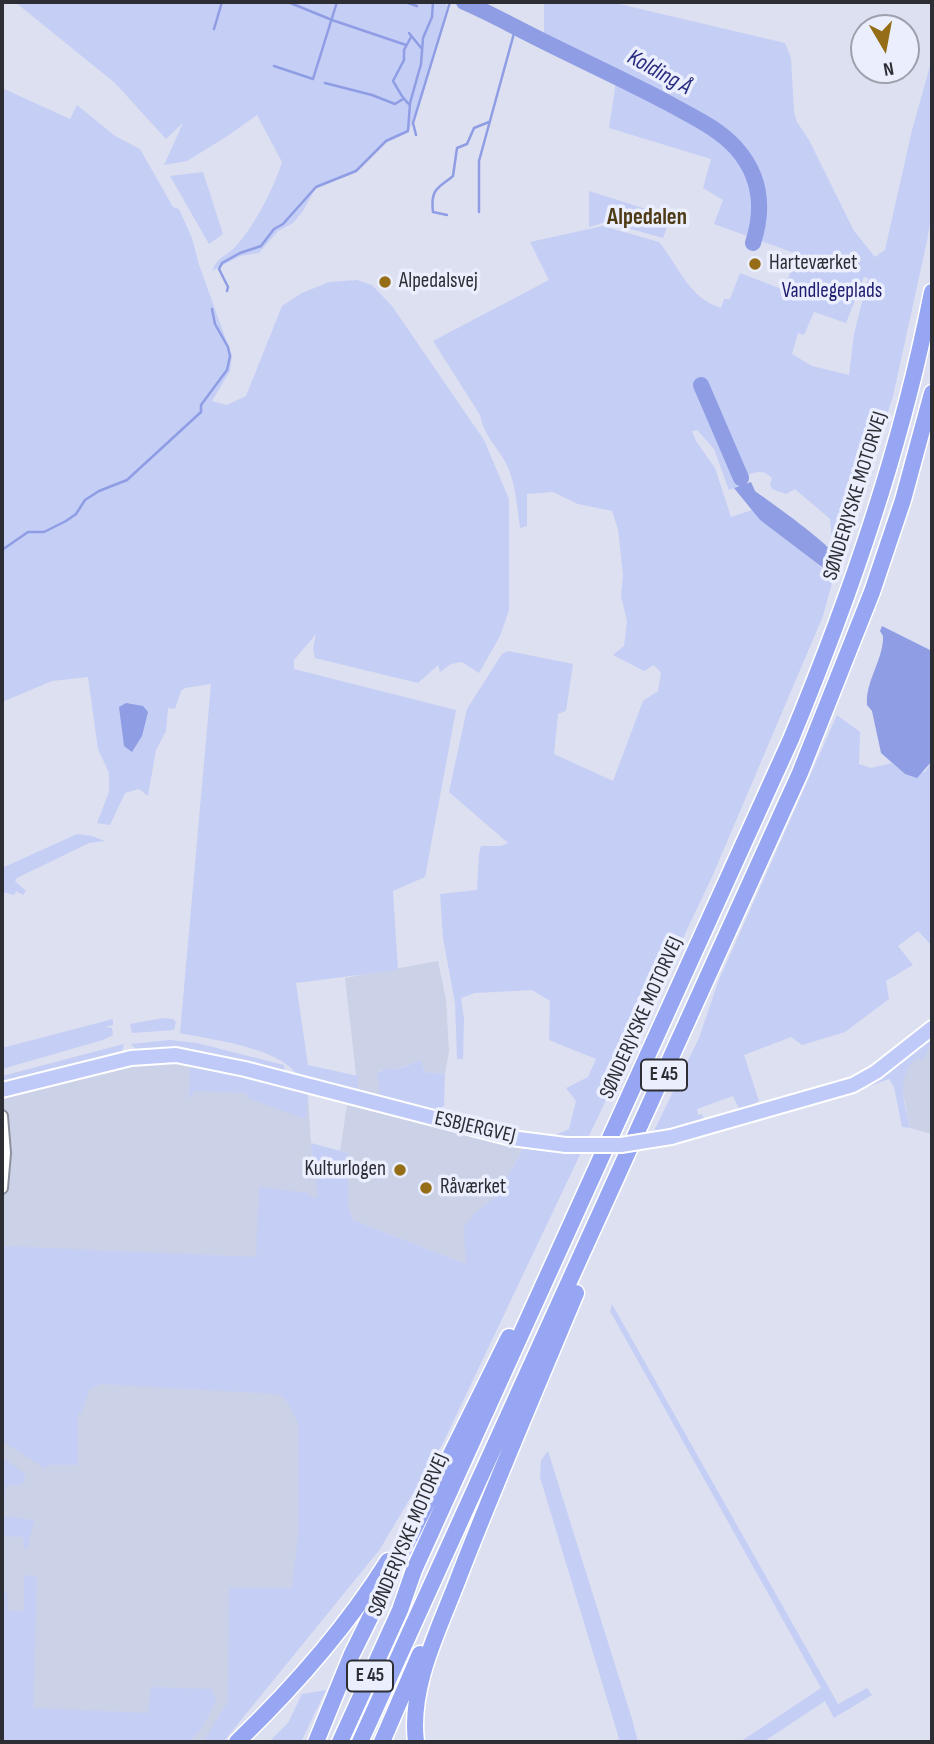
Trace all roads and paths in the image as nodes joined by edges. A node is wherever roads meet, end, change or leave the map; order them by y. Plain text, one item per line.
1 (932, 292) edge
2 (932, 393) edge
3 (932, 1028) edge
4 (2, 1090) edge
5 (653, 1097) junction
6 (2, 1116) edge
7 (2, 1188) edge
8 (562, 1244) junction
9 (431, 1490) junction
10 (486, 1506) junction
11 (237, 1742) edge
12 (316, 1742) edge
13 (340, 1742) edge
14 (360, 1742) edge
15 (382, 1742) edge
16 (416, 1742) edge

1 - 8 highway, SØNDERJYSKE MOTORVEJ / E 45
2 - 5 highway, SØNDERJYSKE MOTORVEJ / E 45
3 - 4 main road, ESBJERGVEJ, bridge
5 - 10 highway
5 - 14 highway, SØNDERJYSKE MOTORVEJ / E 45
6 - 7 street
8 - 9 highway
8 - 13 highway, SØNDERJYSKE MOTORVEJ / E 45
9 - 11 highway
9 - 12 highway
10 - 15 highway
10 - 16 highway

